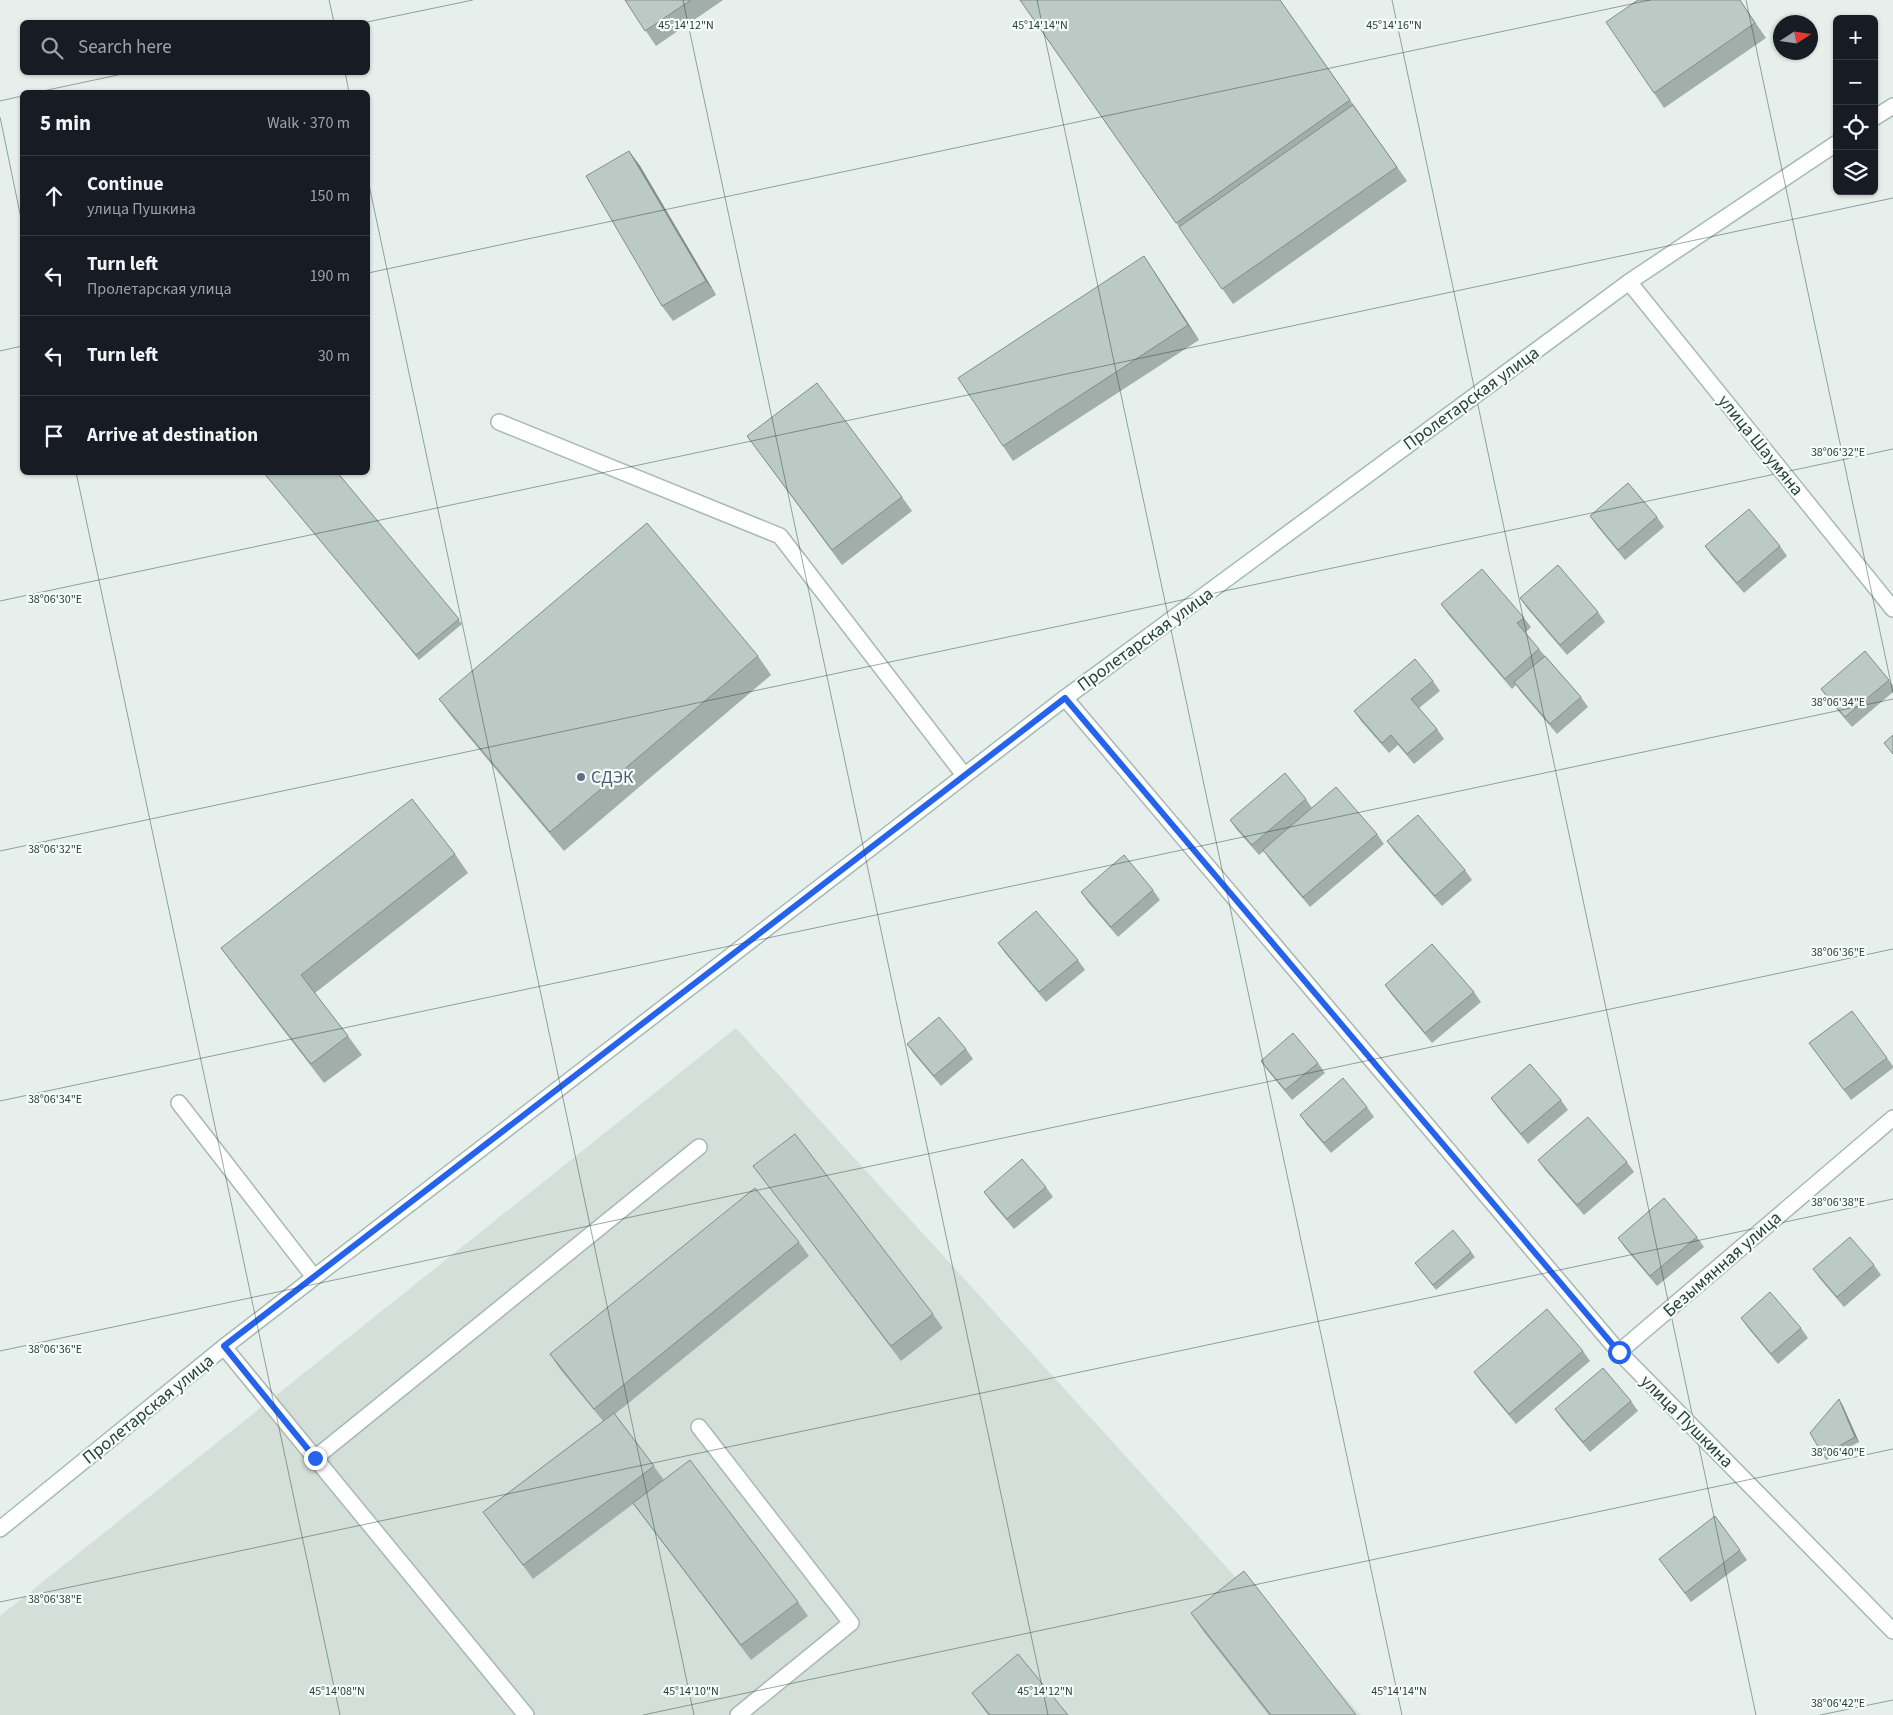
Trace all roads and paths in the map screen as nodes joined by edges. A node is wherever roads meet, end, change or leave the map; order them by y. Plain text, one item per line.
1 (1893, 106) edge
2 (1878, 115) edge
3 (1833, 146) edge
4 (1629, 282) junction
5 (499, 422) dead end
6 (1893, 609) edge
7 (1065, 698) junction
8 (964, 775) junction
9 (179, 1103) dead end
10 (1893, 1118) edge
11 (699, 1148) dead end
12 (314, 1277) junction
13 (224, 1346) junction
14 (1619, 1352) junction
15 (699, 1427) dead end
16 (315, 1458) junction
17 (0, 1529) edge
18 (1893, 1631) edge
19 (526, 1715) edge
20 (738, 1715) edge

1 - 2 street
3 - 4 street, Пролетарская улица
4 - 6 street, улица Шаумяна
4 - 7 street, Пролетарская улица
5 - 8 street
7 - 8 street, Пролетарская улица
7 - 14 street, улица Пушкина
8 - 12 street, Пролетарская улица
9 - 12 street
10 - 14 street, Безымянная улица
11 - 16 street
12 - 13 street, Пролетарская улица
13 - 16 street
13 - 17 street, Пролетарская улица
14 - 18 street, улица Пушкина
15 - 20 street
16 - 19 street

